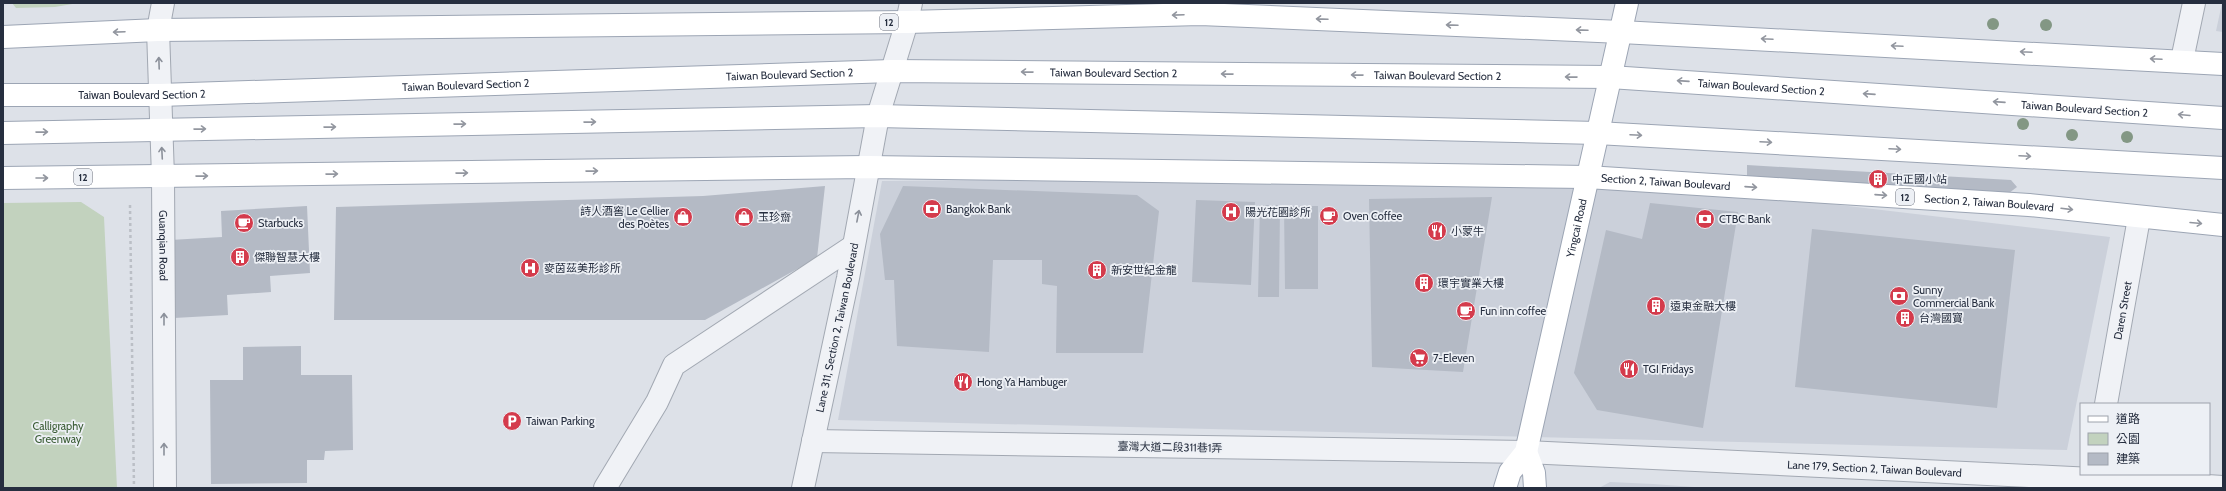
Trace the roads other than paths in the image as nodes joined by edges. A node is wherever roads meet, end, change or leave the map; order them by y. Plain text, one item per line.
1 (163, 3) edge
2 (1626, 3) edge
3 (2194, 3) edge
4 (1201, 9) edge
5 (909, 12) edge
6 (158, 30) junction
7 (1621, 32) junction
8 (3, 37) edge
9 (2182, 60) junction
10 (2223, 64) edge
11 (892, 71) junction
12 (1610, 77) junction
13 (3, 95) edge
14 (160, 95) junction
15 (878, 116) junction
16 (2223, 118) edge
17 (161, 130) junction
18 (3, 133) edge
19 (1597, 133) junction
20 (867, 167) junction
21 (2223, 168) edge
22 (163, 177) junction
23 (1587, 177) junction
24 (3, 178) edge
25 (2139, 218) junction
26 (2223, 225) edge
27 (852, 247) junction
28 (2106, 403) edge
29 (813, 441) junction
30 (1526, 452) junction
31 (2093, 476) edge
32 (2223, 487) edge
33 (165, 488) edge
34 (605, 488) edge
35 (804, 488) edge
36 (1505, 488) edge
37 (1535, 488) edge

1 - 6 street, Guanqian Road
2 - 7 main road, Yingcai Road
3 - 9 street
4 -> 5 main road, 12
7 -> 4 main road, 12
5 - 6 main road, 12
5 - 11 street, Lane 311, Section 2, Taiwan Boulevard
6 -> 8 main road, 12
14 -> 6 street, Guanqian Road
9 -> 7 main road, 12
7 - 12 main road, Yingcai Road
9 - 10 main road, 12
12 -> 11 main road, Taiwan Boulevard Section 2
11 - 14 main road, Taiwan Boulevard Section 2
11 - 15 street, Lane 311, Section 2, Taiwan Boulevard
16 -> 12 main road, Taiwan Boulevard Section 2
12 - 19 main road, Yingcai Road
13 - 14 main road, Taiwan Boulevard Section 2
14 - 17 street, Guanqian Road
17 -> 15 main road
15 - 19 main road
15 - 20 street, Lane 311, Section 2, Taiwan Boulevard
18 -> 17 main road
22 -> 17 street, Guanqian Road
19 -> 21 main road
19 - 23 main road, Yingcai Road
22 -> 20 main road, 12
20 - 23 main road, 12
27 -> 20 street, Lane 311, Section 2, Taiwan Boulevard
24 -> 22 main road, 12
33 -> 22 street, Guanqian Road
23 -> 25 main road, Section 2, Taiwan Boulevard / 12
23 - 30 main road, Yingcai Road
25 -> 26 main road, Section 2, Taiwan Boulevard / 12
25 - 28 street, Daren Street
27 - 29 street, Lane 311, Section 2, Taiwan Boulevard
27 - 34 street
29 - 30 street, 臺灣大道二段311巷1弄
29 - 35 street, Lane 311, Section 2, Taiwan Boulevard
30 - 31 street, Lane 179, Section 2, Taiwan Boulevard
30 - 36 main road, Yingcai Road
30 - 37 main road
31 - 32 street, Lane 179, Section 2, Taiwan Boulevard

